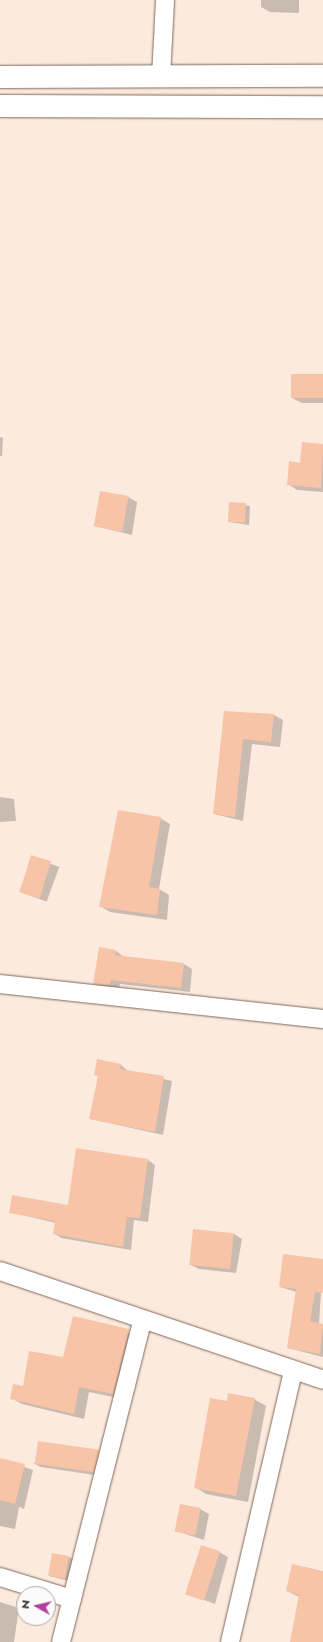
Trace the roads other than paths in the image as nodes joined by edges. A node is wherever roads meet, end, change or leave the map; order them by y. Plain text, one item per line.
1 (165, 0) edge
2 (323, 76) edge
3 (0, 77) edge
4 (160, 77) junction
5 (0, 106) edge
6 (323, 107) edge
7 (0, 985) edge
8 (323, 1019) edge
9 (0, 1271) edge
10 (142, 1321) junction
11 (293, 1372) junction
12 (322, 1375) edge
13 (0, 1576) edge
14 (72, 1599) junction
15 (61, 1642) edge
16 (230, 1642) edge

1 - 4 street
2 - 4 main road
3 - 4 main road
5 - 6 main road
7 - 8 street
9 - 10 street
10 - 11 street
10 - 14 street
11 - 12 street
11 - 16 street
13 - 14 street
14 - 15 street

